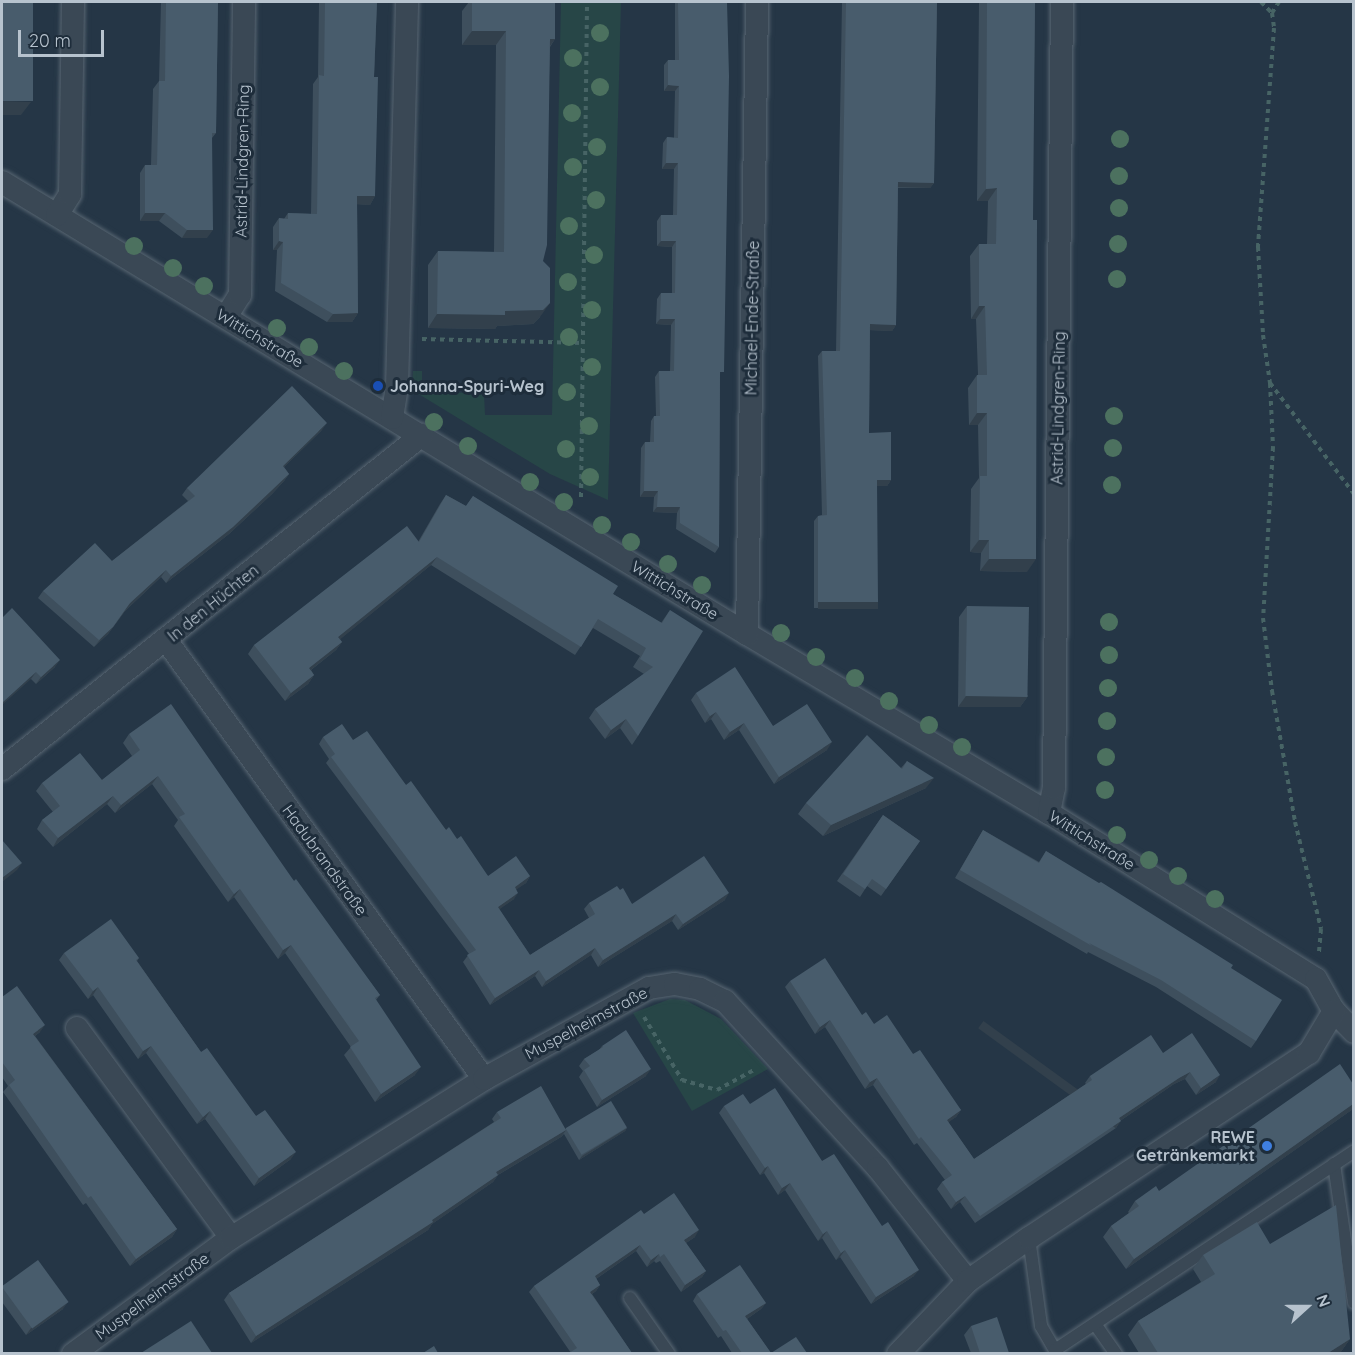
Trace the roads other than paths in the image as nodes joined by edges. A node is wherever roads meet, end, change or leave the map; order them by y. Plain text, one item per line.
1 (72, 2) edge
2 (244, 2) edge
3 (407, 2) edge
4 (757, 2) edge
5 (1062, 2) edge
6 (2, 182) edge
7 (57, 215) junction
8 (226, 317) junction
9 (392, 418) junction
10 (422, 435) junction
11 (747, 634) junction
12 (166, 640) junction
13 (2, 769) edge
14 (1048, 813) junction
15 (1334, 1011) junction
16 (77, 1028) dead end
17 (1353, 1032) edge
18 (484, 1079) junction
19 (1353, 1151) edge
20 (1334, 1164) junction
21 (231, 1238) junction
22 (1029, 1238) junction
23 (968, 1281) junction
24 (630, 1298) dead end
25 (1353, 1303) edge
26 (1095, 1324) junction
27 (1056, 1352) edge
28 (73, 1353) edge
29 (669, 1353) edge
30 (898, 1353) edge
31 (1116, 1353) edge

1 - 7 street
2 - 8 street, Astrid-Lindgren-Ring
3 - 9 street
4 - 11 street, Michael-Ende-Straße
5 - 14 street, Astrid-Lindgren-Ring
6 - 7 street, Wittichstraße
7 - 8 street, Wittichstraße
8 - 9 street, Wittichstraße
9 - 10 street, Wittichstraße
10 - 11 street, Wittichstraße
10 - 12 street, In den Hüchten
11 - 14 street, Wittichstraße
12 - 13 street, In den Hüchten
12 - 18 street, Hadubrandstraße
14 - 15 street, Wittichstraße
15 - 17 street, Wittichstraße
15 - 22 street
16 - 21 street
18 - 21 street, Muspelheimstraße
18 - 23 street, Muspelheimstraße
19 - 20 lane
20 - 25 lane
20 - 26 lane
21 - 28 street, Muspelheimstraße
22 - 23 street
22 - 27 lane
23 - 30 street
24 - 29 lane
26 - 27 lane
26 - 31 lane

